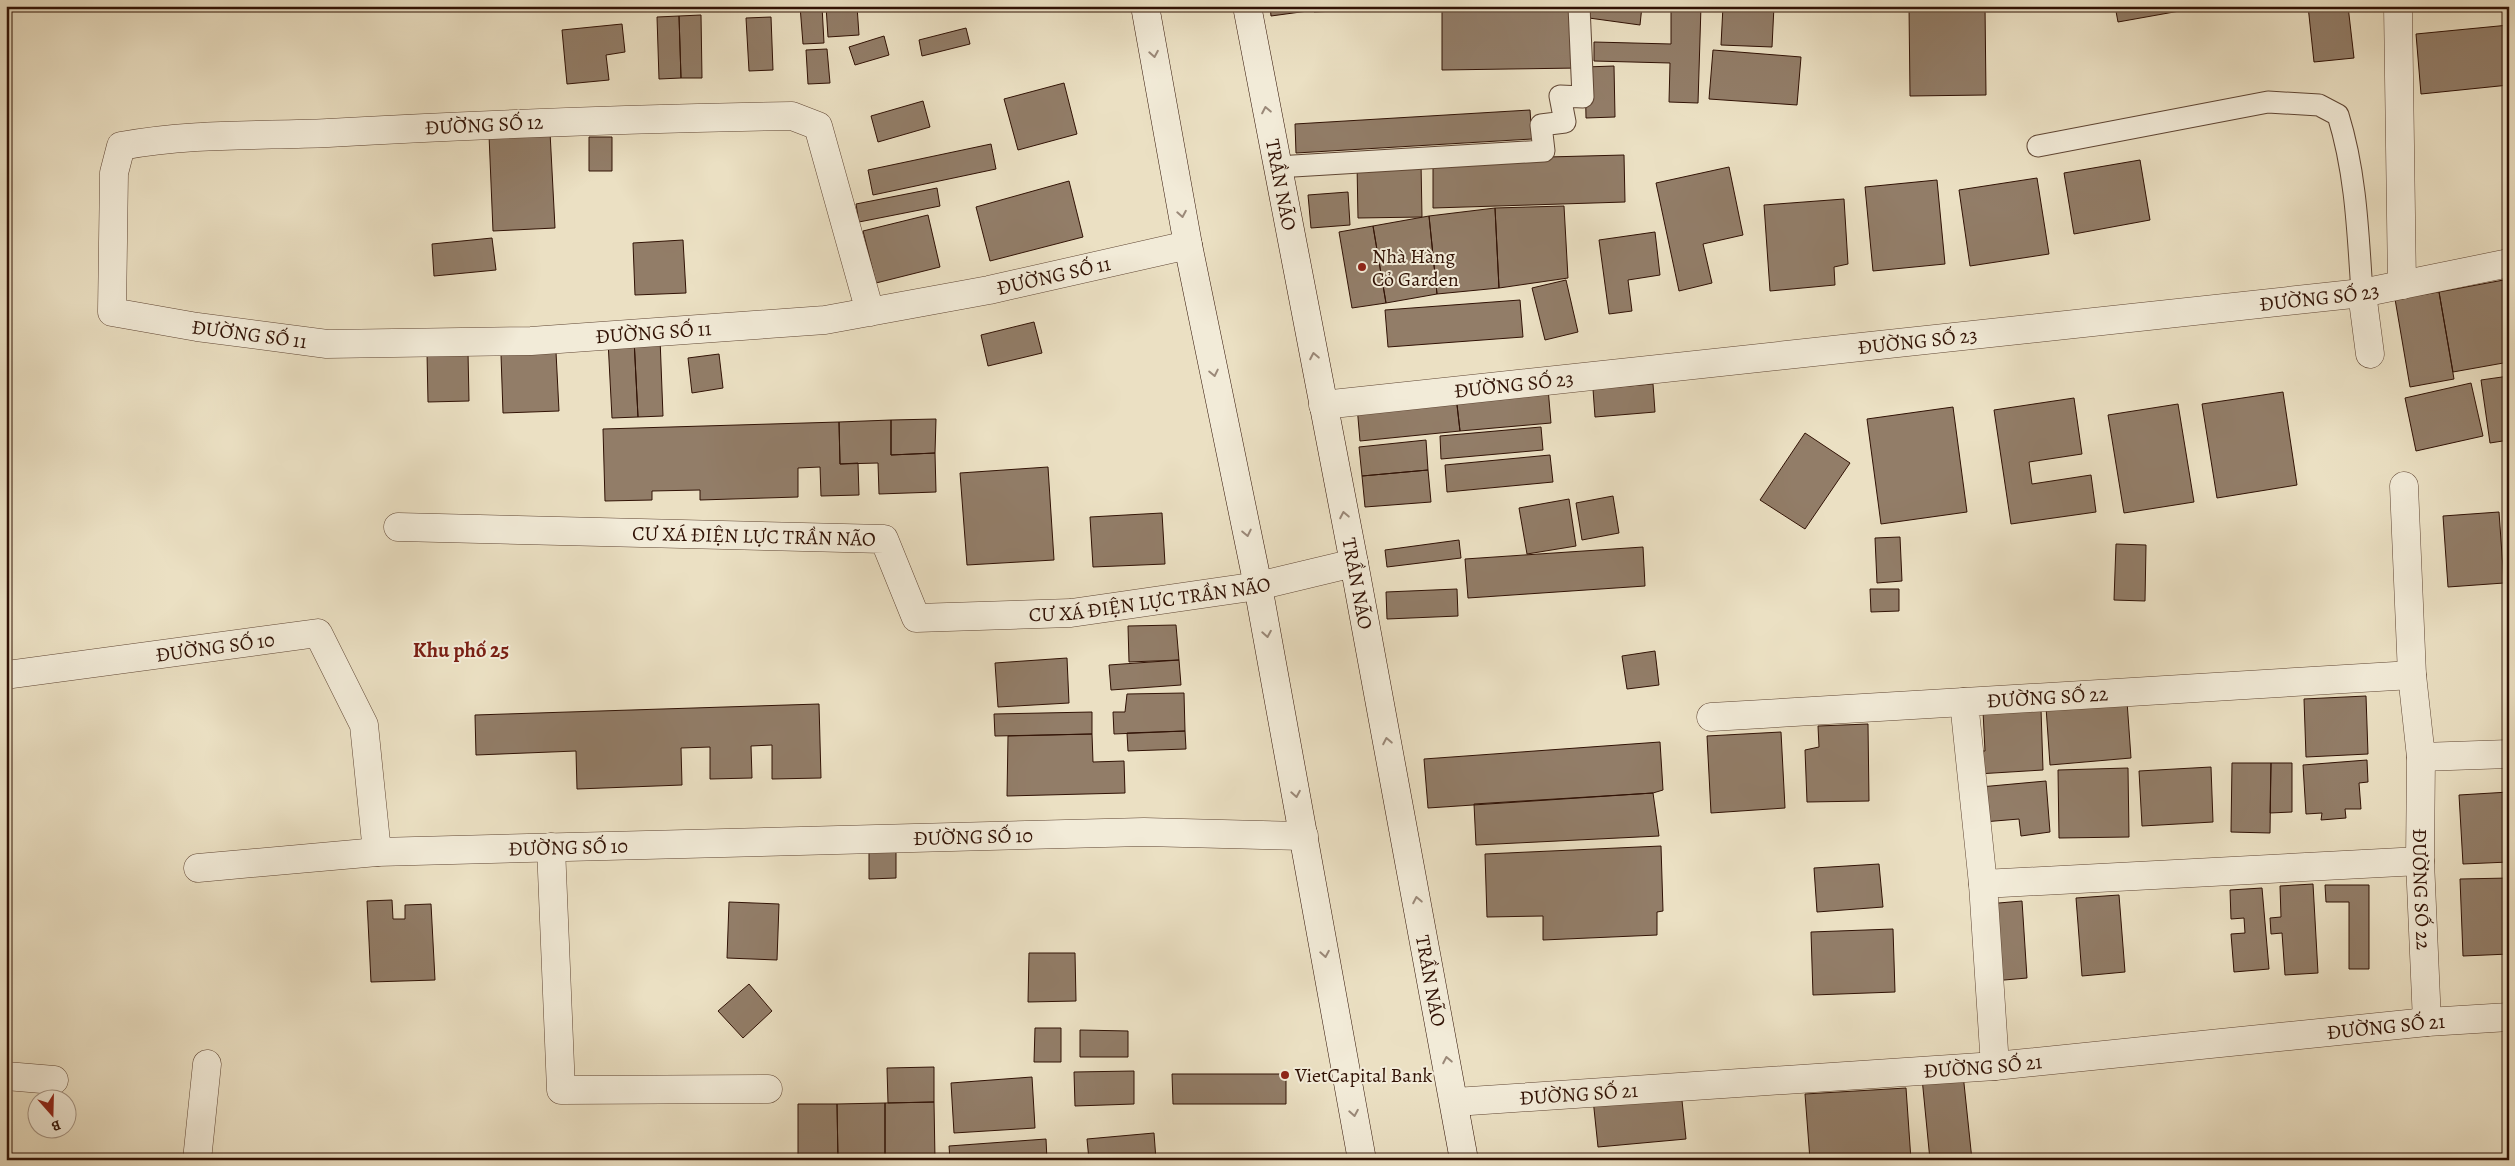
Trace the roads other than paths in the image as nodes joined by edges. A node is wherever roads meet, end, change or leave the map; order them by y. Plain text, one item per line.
1 (1145, 6) edge
2 (1246, 6) edge
3 (1579, 6) edge
4 (2398, 6) edge
5 (2038, 146) dead end
6 (1277, 168) junction
7 (1188, 245) junction
8 (2509, 262) edge
9 (2402, 284) junction
10 (2362, 293) junction
11 (112, 312) joint
12 (870, 312) junction
13 (2370, 354) dead end
14 (1323, 405) junction
15 (2404, 486) dead end
16 (398, 527) dead end
17 (1354, 563) junction
18 (1258, 586) junction
19 (6, 675) edge
20 (2412, 675) junction
21 (1964, 702) junction
22 (1712, 717) dead end
23 (2509, 754) edge
24 (2421, 757) junction
25 (1304, 836) junction
26 (551, 847) junction
27 (377, 852) junction
28 (2420, 861) junction
29 (198, 868) dead end
30 (1983, 884) junction
31 (2509, 1017) edge
32 (2427, 1022) junction
33 (207, 1064) dead end
34 (1995, 1066) junction
35 (6, 1076) edge
36 (54, 1080) dead end
37 (768, 1089) dead end
38 (1455, 1102) junction
39 (197, 1160) edge
40 (1362, 1160) edge
41 (1464, 1160) edge

1 -> 7 street
6 -> 2 street, TRẦN NÃO
3 - 6 lane
4 - 9 street
5 - 10 lane
14 -> 6 street, TRẦN NÃO
7 - 12 street, ĐƯỜNG SỐ 11
7 -> 18 street
8 - 9 street, ĐƯỜNG SỐ 23
9 - 10 street, ĐƯỜNG SỐ 23
10 - 13 street
10 - 14 street, ĐƯỜNG SỐ 23
11 - 12 street, ĐƯỜNG SỐ 11
11 - 12 street, ĐƯỜNG SỐ 12
17 -> 14 street, TRẦN NÃO
15 - 20 street
16 - 18 street, CƯ XÁ ĐIỆN LỰC TRẦN NÃO
17 - 18 street, CƯ XÁ ĐIỆN LỰC TRẦN NÃO
38 -> 17 street, TRẦN NÃO
18 -> 25 street
19 - 27 street, ĐƯỜNG SỐ 10
20 - 21 street, ĐƯỜNG SỐ 22
20 - 24 street, ĐƯỜNG SỐ 22
21 - 22 street
21 - 30 street, ĐƯỜNG SỐ 22
23 - 24 street
24 - 28 street, ĐƯỜNG SỐ 22
25 - 26 street, ĐƯỜNG SỐ 10
25 -> 40 street
26 - 27 street, ĐƯỜNG SỐ 10
26 - 37 street
27 - 29 street
28 - 30 street
28 - 32 street, ĐƯỜNG SỐ 22
30 - 34 street, ĐƯỜNG SỐ 22
31 - 32 street, ĐƯỜNG SỐ 21
32 - 34 street, ĐƯỜNG SỐ 21
33 - 39 street
34 - 38 street, ĐƯỜNG SỐ 21
35 - 36 street
38 - 41 street, TRẦN NÃO

